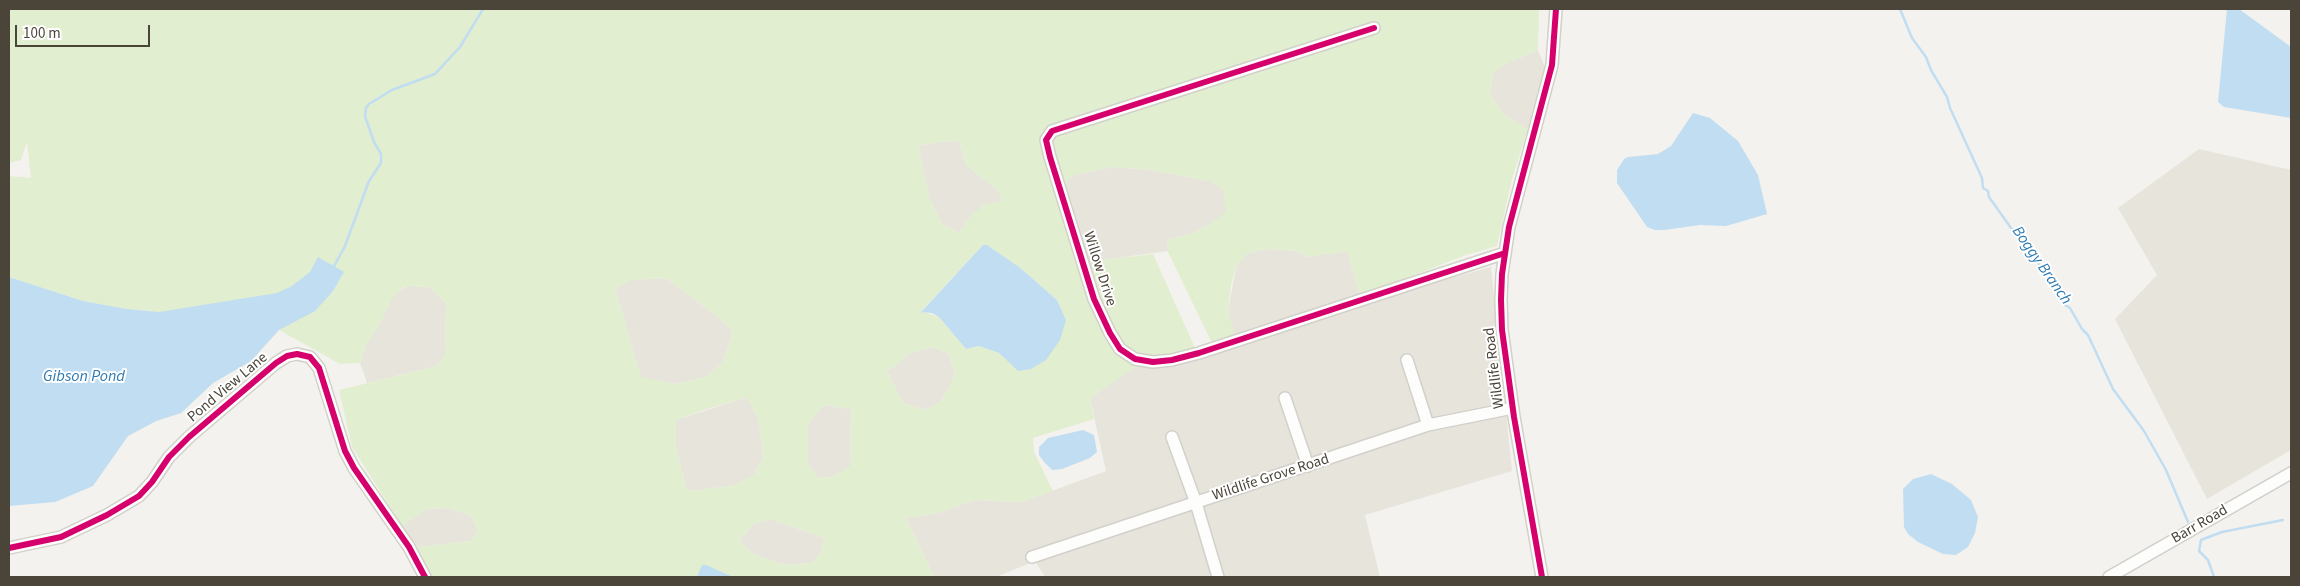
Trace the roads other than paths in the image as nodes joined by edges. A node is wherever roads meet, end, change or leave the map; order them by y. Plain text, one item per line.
1 (1556, 9) edge
2 (1374, 28) dead end
3 (1505, 253) junction
4 (1407, 360) dead end
5 (1285, 398) dead end
6 (1513, 408) junction
7 (1428, 425) junction
8 (1172, 437) dead end
9 (1308, 466) junction
10 (2291, 473) edge
11 (1196, 503) junction
12 (9, 548) edge
13 (1032, 556) dead end
14 (425, 577) edge
15 (1218, 577) edge
16 (1542, 577) edge
17 (2109, 577) edge

1 - 3 street, Wildlife Road
2 - 3 street, Willow Drive
3 - 6 street, Wildlife Road
4 - 7 street
5 - 9 street
6 - 7 street, Wildlife Grove Road
6 - 16 street, Wildlife Road
7 - 9 street, Wildlife Grove Road
8 - 11 street
9 - 11 street, Wildlife Grove Road
10 - 17 street, Barr Road
11 - 13 street, Wildlife Grove Road
11 - 15 street
12 - 14 street, Pond View Lane

